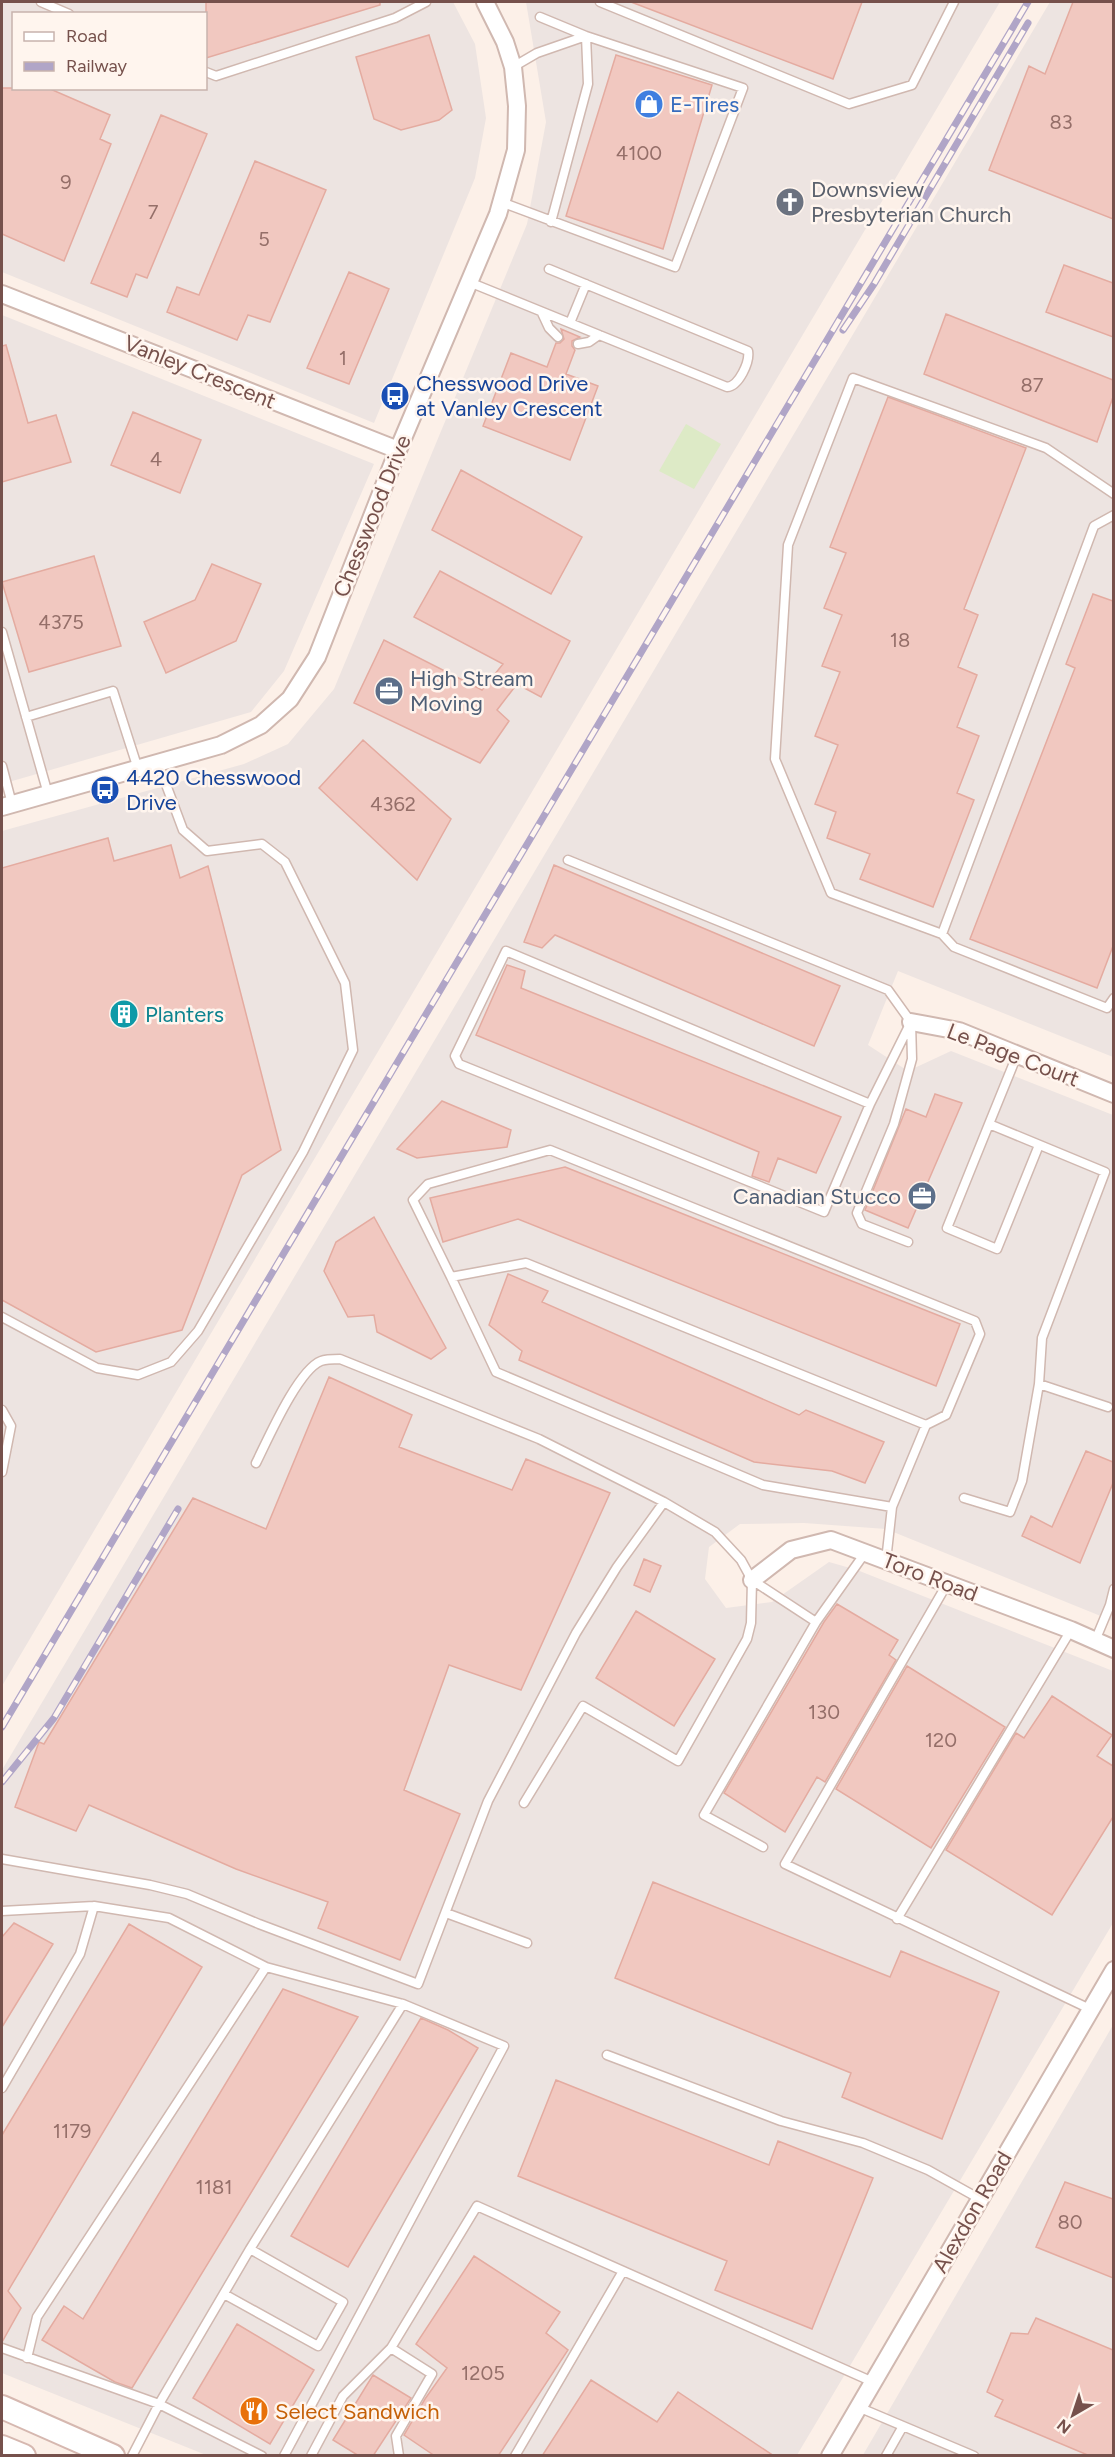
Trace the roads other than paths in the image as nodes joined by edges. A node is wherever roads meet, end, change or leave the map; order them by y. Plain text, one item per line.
1 (41, 2) edge
2 (426, 2) edge
3 (485, 2) edge
4 (600, 2) edge
5 (951, 2) edge
6 (64, 12) edge
7 (540, 16) dead end
8 (586, 36) junction
9 (513, 67) junction
10 (207, 72) edge
11 (501, 202) junction
12 (551, 222) junction
13 (549, 269) dead end
14 (469, 282) junction
15 (586, 284) junction
16 (2, 294) edge
17 (542, 313) junction
18 (570, 323) junction
19 (600, 335) junction
20 (558, 337) dead end
21 (578, 344) dead end
22 (398, 450) junction
23 (1113, 494) edge
24 (1113, 515) edge
25 (2, 632) edge
26 (26, 717) junction
27 (158, 763) junction
28 (2, 766) edge
29 (138, 769) junction
30 (48, 794) junction
31 (7, 806) edge
32 (568, 860) dead end
33 (942, 933) junction
34 (1113, 998) edge
35 (911, 1022) junction
36 (1017, 1055) junction
37 (1113, 1094) edge
38 (870, 1104) junction
39 (989, 1124) junction
40 (1040, 1145) junction
41 (908, 1242) dead end
42 (451, 1277) junction
43 (2, 1317) edge
44 (1039, 1384) junction
45 (1108, 1407) dead end
46 (2, 1410) edge
47 (926, 1425) junction
48 (256, 1463) dead end
49 (2, 1472) edge
50 (964, 1498) dead end
51 (664, 1502) junction
52 (892, 1507) junction
53 (865, 1553) junction
54 (886, 1561) junction
55 (752, 1580) junction
56 (948, 1584) junction
57 (1113, 1589) edge
58 (1112, 1606) edge
59 (816, 1622) junction
60 (1071, 1630) junction
61 (1095, 1641) junction
62 (1113, 1649) edge
63 (524, 1803) dead end
64 (763, 1847) dead end
65 (2, 1859) edge
66 (94, 1906) junction
67 (2, 1911) edge
68 (446, 1913) junction
69 (897, 1919) junction
70 (527, 1943) dead end
71 (266, 1967) junction
72 (1113, 1970) edge
73 (404, 2004) junction
74 (1090, 2010) junction
75 (607, 2055) dead end
76 (2, 2088) edge
77 (980, 2199) junction
78 (250, 2249) junction
79 (623, 2271) junction
80 (224, 2294) junction
81 (2, 2348) edge
82 (391, 2348) junction
83 (27, 2358) junction
84 (873, 2382) junction
85 (159, 2404) junction
86 (858, 2407) junction
87 (2, 2408) edge
88 (903, 2426) junction
89 (2, 2447) edge
90 (24, 2456) edge
91 (113, 2456) edge
92 (132, 2456) edge
93 (262, 2456) edge
94 (284, 2456) edge
95 (311, 2456) edge
96 (399, 2456) edge
97 (515, 2456) edge
98 (830, 2456) edge
99 (886, 2456) edge
100 (974, 2456) edge

1 - 6 lane
2 - 10 lane
3 - 9 street, Chesswood Drive
4 - 5 lane
7 - 8 lane
8 - 9 lane
8 - 12 lane
8 - 12 lane
9 - 11 street, Chesswood Drive
11 - 12 lane
11 - 14 street, Chesswood Drive
13 - 15 lane
14 - 17 lane
14 - 22 street, Chesswood Drive
15 - 18 lane
15 - 19 lane
16 - 22 street, Vanley Crescent
17 - 18 lane
17 - 20 lane
18 - 19 lane
19 - 21 lane
22 - 27 street, Chesswood Drive
23 - 33 lane
24 - 33 lane
25 - 26 lane
26 - 29 lane
26 - 30 lane
27 - 29 street, Chesswood Drive
27 - 43 lane
28 - 31 lane
29 - 30 street, Chesswood Drive
30 - 31 street, Chesswood Drive
32 - 35 lane
33 - 34 lane
35 - 36 street, Le Page Court
35 - 38 lane
35 - 41 lane
36 - 37 street, Le Page Court
36 - 39 lane
38 - 38 lane
39 - 40 lane
39 - 40 lane
40 - 44 lane
42 - 47 lane
42 - 47 lane
42 - 52 lane
44 - 45 lane
44 - 50 lane
46 - 49 lane
47 - 52 lane
48 - 51 lane
51 - 55 lane
51 - 68 lane
52 - 54 lane
53 - 54 street, Toro Road
53 - 55 street, Toro Road
53 - 59 lane
54 - 56 street, Toro Road
55 - 59 lane
55 - 63 lane
56 - 60 street, Toro Road
56 - 69 lane
57 - 58 lane
58 - 61 lane
59 - 64 lane
60 - 61 street, Toro Road
60 - 69 lane
61 - 62 street, Toro Road
65 - 68 lane
66 - 67 lane
66 - 71 lane
66 - 76 lane
68 - 70 lane
69 - 74 lane
71 - 73 lane
71 - 83 lane
72 - 74 street, Alexdon Road
73 - 78 lane
73 - 94 lane
74 - 77 street, Alexdon Road
75 - 77 lane
77 - 84 street, Alexdon Road
78 - 80 lane
78 - 80 lane
79 - 82 lane
79 - 84 lane
79 - 97 lane
80 - 85 lane
81 - 83 lane
82 - 95 lane
82 - 96 lane
83 - 85 lane
84 - 86 street, Alexdon Road
85 - 92 lane
85 - 93 lane
86 - 88 lane
86 - 98 street, Alexdon Road
87 - 91 main road
88 - 99 lane
88 - 100 lane
89 - 90 main road

